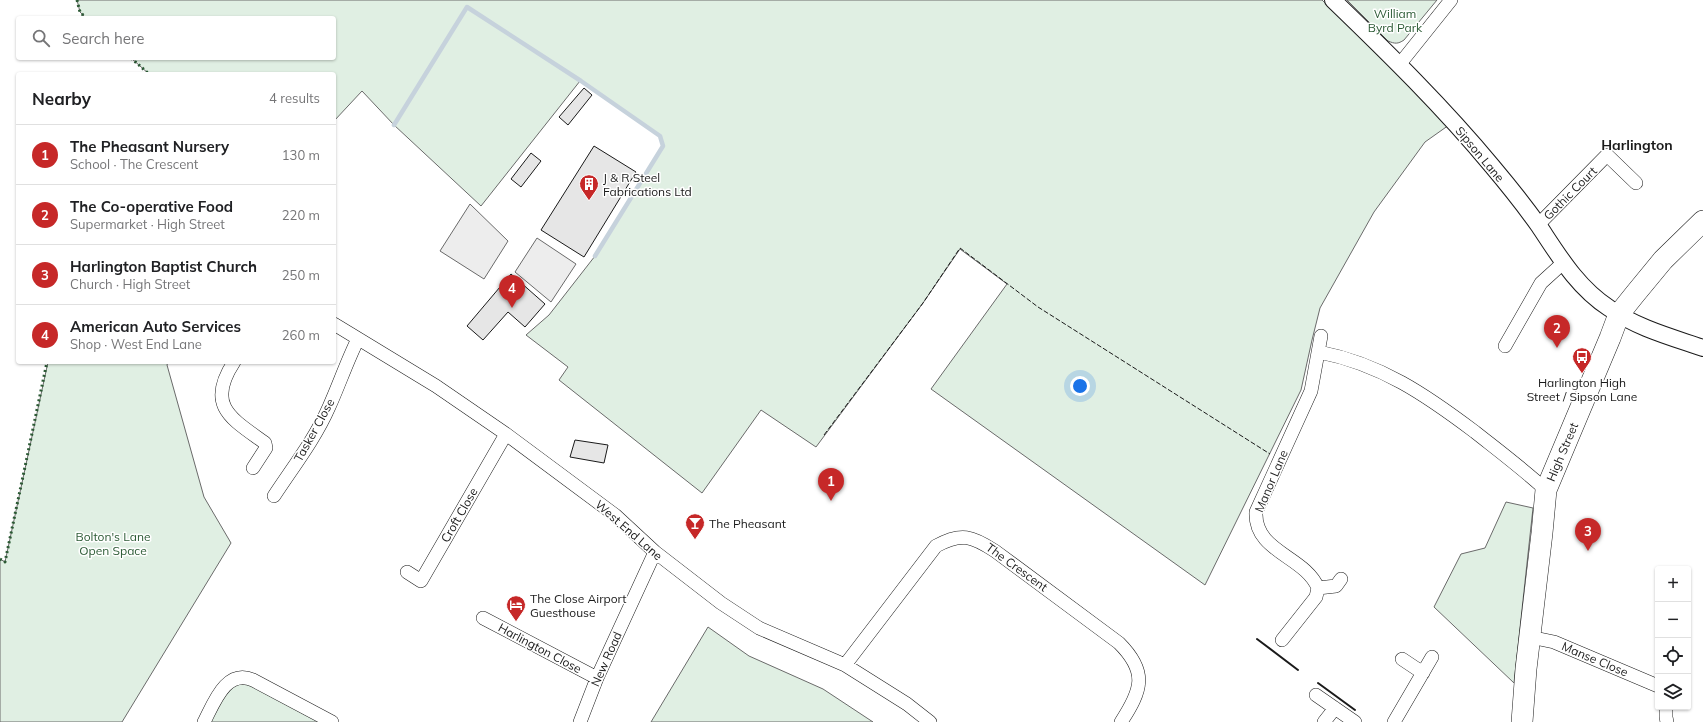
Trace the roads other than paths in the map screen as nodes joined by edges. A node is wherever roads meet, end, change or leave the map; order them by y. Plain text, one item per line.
1 (1332, 0) edge
2 (1452, 0) edge
3 (1400, 65) junction
4 (1636, 184) dead end
5 (1703, 221) edge
6 (1538, 225) junction
7 (1563, 263) junction
8 (1619, 314) junction
9 (336, 325) edge
10 (1322, 336) dead end
11 (358, 339) junction
12 (1505, 346) dead end
13 (1703, 348) edge
14 (1319, 352) junction
15 (233, 364) edge
16 (506, 434) junction
17 (253, 468) dead end
18 (1546, 490) junction
19 (274, 496) dead end
20 (655, 552) junction
21 (407, 572) dead end
22 (1341, 579) dead end
23 (1318, 588) junction
24 (484, 618) dead end
25 (1530, 637) junction
26 (1282, 640) dead end
27 (1432, 657) dead end
28 (1402, 659) dead end
29 (845, 665) junction
30 (1423, 673) junction
31 (597, 678) junction
32 (1655, 685) edge
33 (1316, 695) dead end
34 (1335, 708) junction
35 (1666, 710) edge
36 (204, 722) edge
37 (332, 722) edge
38 (580, 722) edge
39 (930, 722) edge
40 (1121, 722) edge
41 (1324, 722) edge
42 (1355, 722) edge
43 (1394, 722) edge
44 (1522, 722) edge
45 (1667, 722) edge

1 - 3 street, Sipson Lane
2 - 3 street
3 - 6 street, Sipson Lane
4 - 6 street, Gothic Court
5 - 8 main road, High Street
6 - 7 street, Sipson Lane
7 - 8 street, Sipson Lane
7 - 12 street
8 - 13 street, Sipson Lane
8 - 18 main road, High Street
9 - 11 street, West End Lane
10 - 14 street, Manor Lane
11 - 16 street, West End Lane
11 - 19 street, Tasker Close
14 - 18 street
14 - 23 street, Manor Lane
15 - 17 street
16 - 20 street, West End Lane
16 - 21 street, Croft Close
18 - 25 main road, High Street
20 - 29 street, West End Lane
20 - 31 street, New Road
22 - 23 street
23 - 26 street
24 - 31 street, Harlington Close
25 - 32 street, Manse Close
25 - 44 main road, High Street
27 - 30 street
28 - 30 street
29 - 39 street, West End Lane
29 - 40 street, The Crescent
30 - 43 street
31 - 38 street, New Road
33 - 34 street
34 - 41 street
34 - 42 street
35 - 45 street
36 - 37 street

